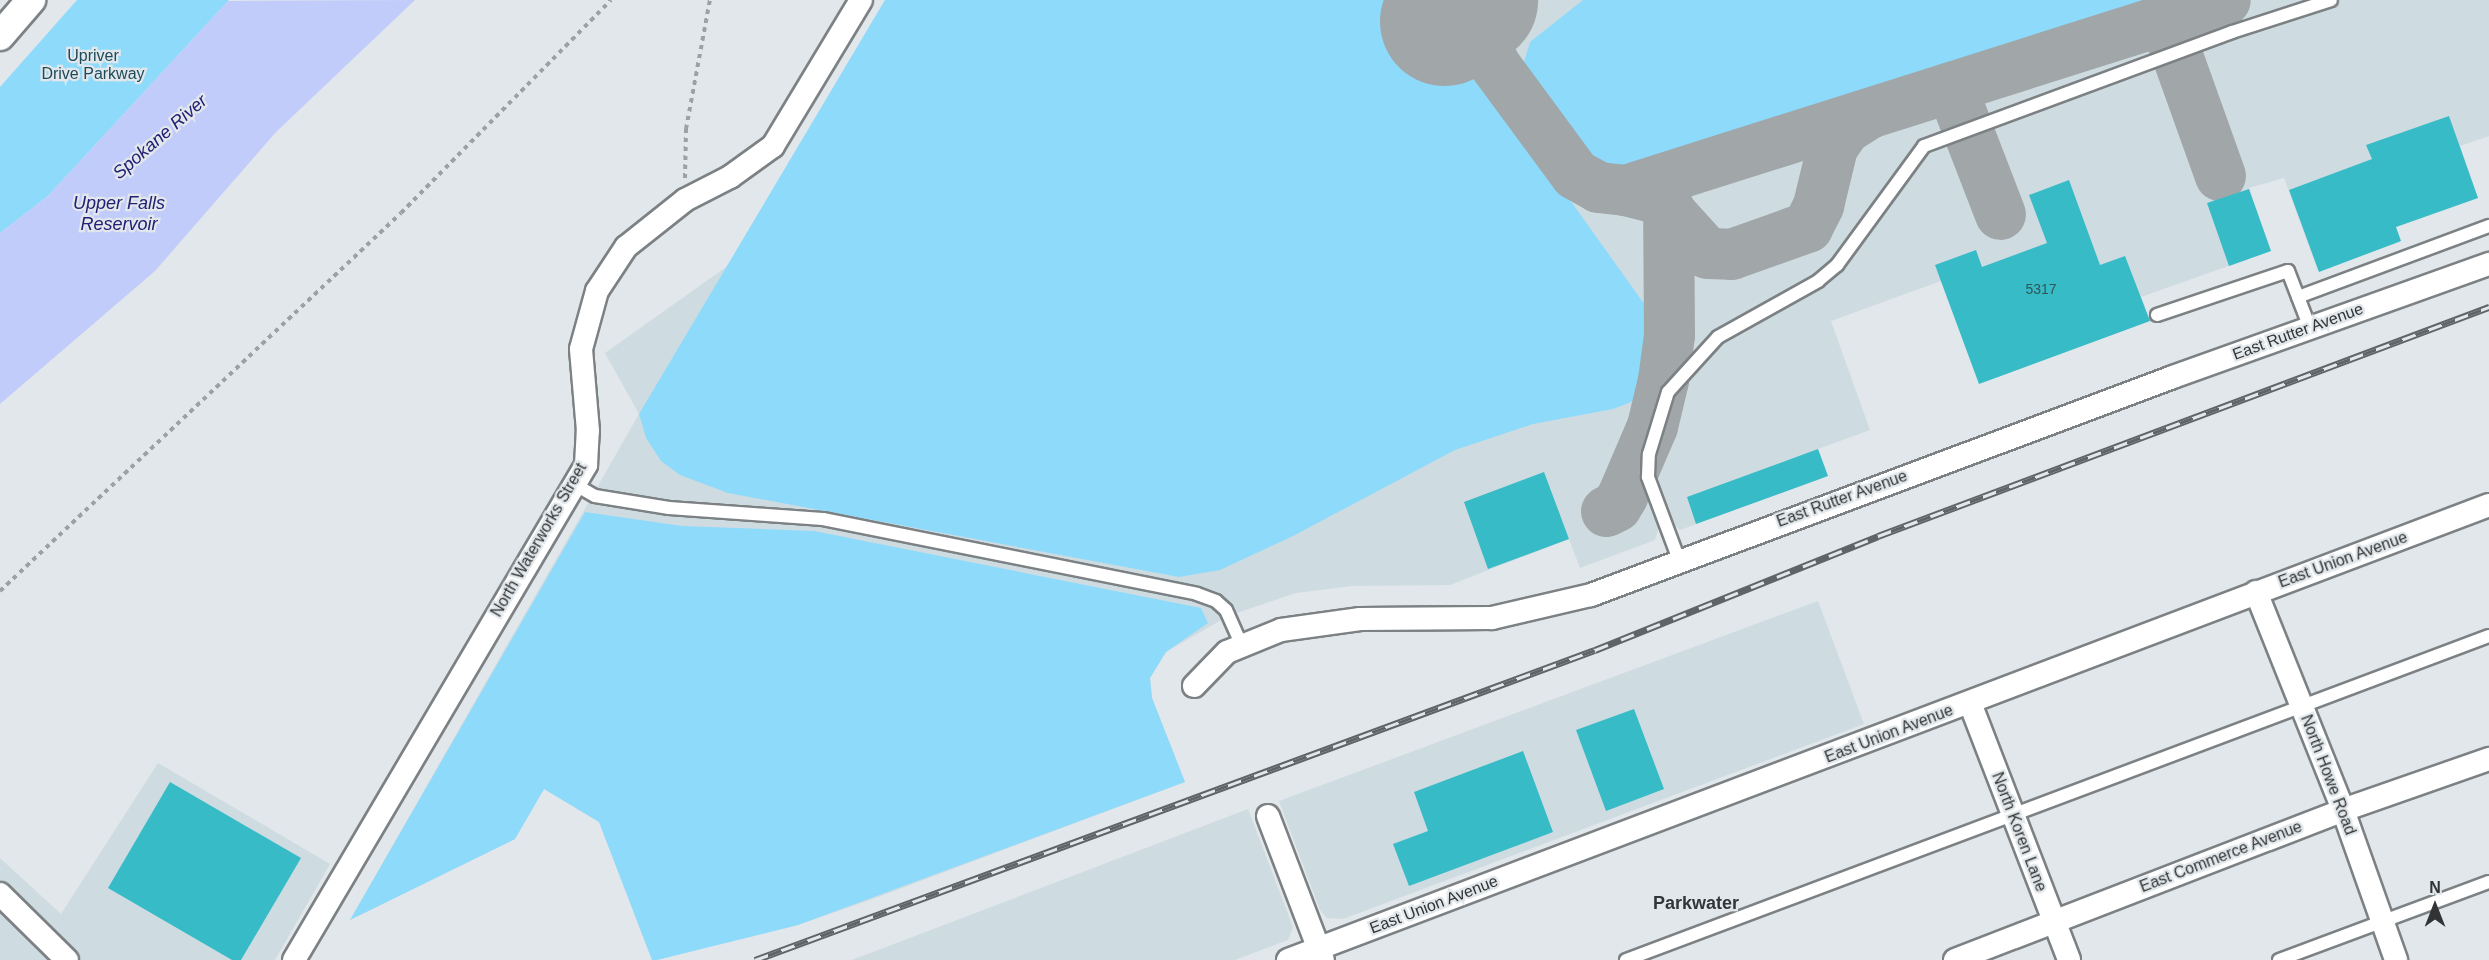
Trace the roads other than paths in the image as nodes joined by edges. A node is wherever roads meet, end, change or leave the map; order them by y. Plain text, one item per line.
1 (31, 0) edge
2 (861, 0) edge
3 (2331, 0) edge
4 (0, 36) edge
5 (2489, 226) edge
6 (2489, 264) edge
7 (2298, 297) junction
8 (2157, 315) dead end
9 (2310, 328) junction
10 (574, 484) junction
11 (2489, 505) edge
12 (1680, 560) junction
13 (2256, 592) junction
14 (2489, 636) edge
15 (1241, 643) junction
16 (1194, 686) dead end
17 (1970, 703) junction
18 (2301, 706) junction
19 (2489, 759) edge
20 (2343, 810) junction
21 (2012, 814) junction
22 (1268, 816) dead end
23 (2489, 882) edge
24 (1, 898) edge
25 (2382, 921) junction
26 (2054, 923) junction
27 (1321, 954) edge
28 (67, 960) edge
29 (294, 960) edge
30 (1288, 960) edge
31 (1626, 960) edge
32 (1955, 960) edge
33 (2069, 960) edge
34 (2279, 960) edge
35 (2396, 960) edge

1 - 4 street
2 - 10 street, North Waterworks Street
3 - 12 lane
5 - 7 lane
6 - 9 street, East Rutter Avenue
7 - 8 lane
7 - 9 lane
9 - 12 street, East Rutter Avenue
10 - 15 lane
10 - 29 street, North Waterworks Street
11 - 13 street, East Union Avenue
12 - 15 street, East Rutter Avenue
13 - 17 street, East Union Avenue
13 - 18 street, North Howe Road
14 - 18 lane
15 - 16 street, East Rutter Avenue
17 - 21 street, North Koren Lane
17 - 27 street, East Union Avenue
18 - 20 street, North Howe Road
18 - 21 lane
19 - 20 street, East Commerce Avenue
20 - 25 street, North Howe Road
20 - 26 street, East Commerce Avenue
21 - 26 street, North Koren Lane
21 - 31 lane
22 - 27 street
23 - 25 lane
24 - 28 street
25 - 34 lane
25 - 35 street, North Howe Road
26 - 32 street, East Commerce Avenue
26 - 33 street, North Koren Lane
27 - 30 street, East Union Avenue

